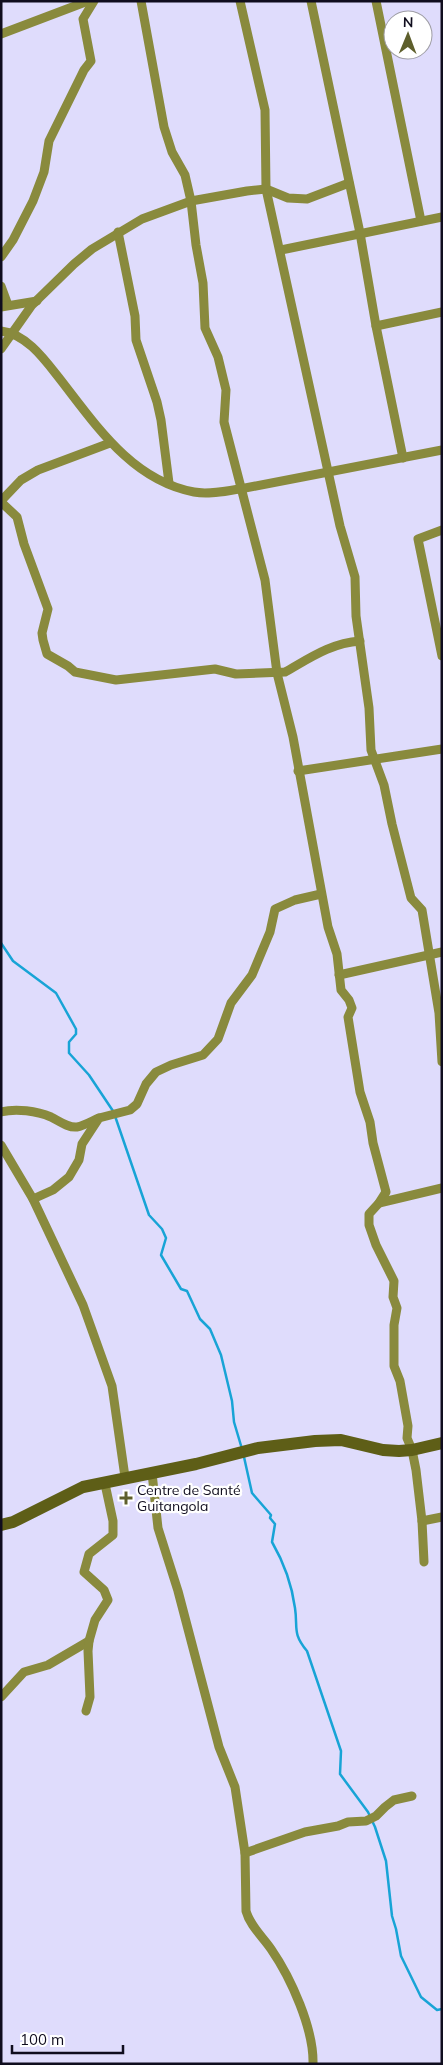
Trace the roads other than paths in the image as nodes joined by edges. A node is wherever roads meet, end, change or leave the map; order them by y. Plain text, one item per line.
1 (88, 1) edge
2 (94, 1) edge
3 (141, 1) edge
4 (240, 1) edge
5 (311, 1) edge
6 (376, 1) edge
7 (1, 34) edge
8 (350, 183) junction
9 (266, 189) junction
10 (191, 201) junction
11 (442, 217) edge
12 (421, 221) junction
13 (118, 232) junction
14 (360, 233) junction
15 (281, 250) junction
16 (1, 257) edge
17 (1, 286) edge
18 (37, 301) junction
19 (5, 306) edge
20 (442, 312) edge
21 (376, 326) junction
22 (1, 331) edge
23 (14, 333) junction
24 (1, 349) edge
25 (110, 443) junction
26 (442, 450) edge
27 (403, 458) junction
28 (329, 472) junction
29 (169, 484) junction
30 (240, 490) junction
31 (1, 502) edge
32 (442, 530) edge
33 (360, 641) junction
34 (442, 656) edge
35 (277, 674) junction
36 (442, 749) edge
37 (375, 760) junction
38 (298, 771) junction
39 (321, 894) junction
40 (442, 952) edge
41 (430, 954) junction
42 (339, 975) junction
43 (442, 1062) edge
44 (1, 1112) edge
45 (99, 1118) junction
46 (1, 1145) edge
47 (442, 1188) edge
48 (33, 1199) junction
49 (380, 1203) junction
50 (442, 1443) edge
51 (412, 1450) junction
52 (152, 1473) junction
53 (125, 1477) junction
54 (105, 1484) junction
55 (442, 1517) edge
56 (422, 1522) junction
57 (1, 1525) edge
58 (424, 1562) dead end
59 (89, 1641) junction
60 (1, 1697) edge
61 (86, 1711) dead end
62 (412, 1796) dead end
63 (245, 1853) junction
64 (313, 2064) edge

1 - 7 street
2 - 16 street
3 - 10 street
4 - 9 street
5 - 8 street
6 - 12 street
8 - 9 street
8 - 14 street
9 - 10 street
9 - 15 street
10 - 13 street
10 - 30 street
11 - 12 street
12 - 14 street
13 - 18 street
13 - 29 street
14 - 15 street
14 - 21 street
15 - 28 street
17 - 19 street
18 - 19 street
18 - 23 street
20 - 21 street
21 - 27 street
22 - 23 street
23 - 24 street
23 - 25 street
25 - 29 street
25 - 31 street
26 - 27 street
27 - 28 street
28 - 30 street
28 - 33 street
29 - 30 street
30 - 35 street
31 - 35 street
32 - 34 street
33 - 35 street
33 - 37 street
35 - 38 street
36 - 37 street
37 - 38 street
37 - 41 street
38 - 39 street
39 - 42 street
39 - 45 street
40 - 41 street
41 - 42 street
41 - 43 street
42 - 49 street
44 - 45 street
45 - 48 street
46 - 48 street
47 - 49 street
48 - 53 street
49 - 51 street
50 - 51 street
51 - 52 street
51 - 56 street
52 - 53 street
52 - 63 street
53 - 54 street
54 - 57 street
54 - 59 street
55 - 56 street
56 - 58 street
59 - 60 street
59 - 61 street
62 - 63 street
63 - 64 street

